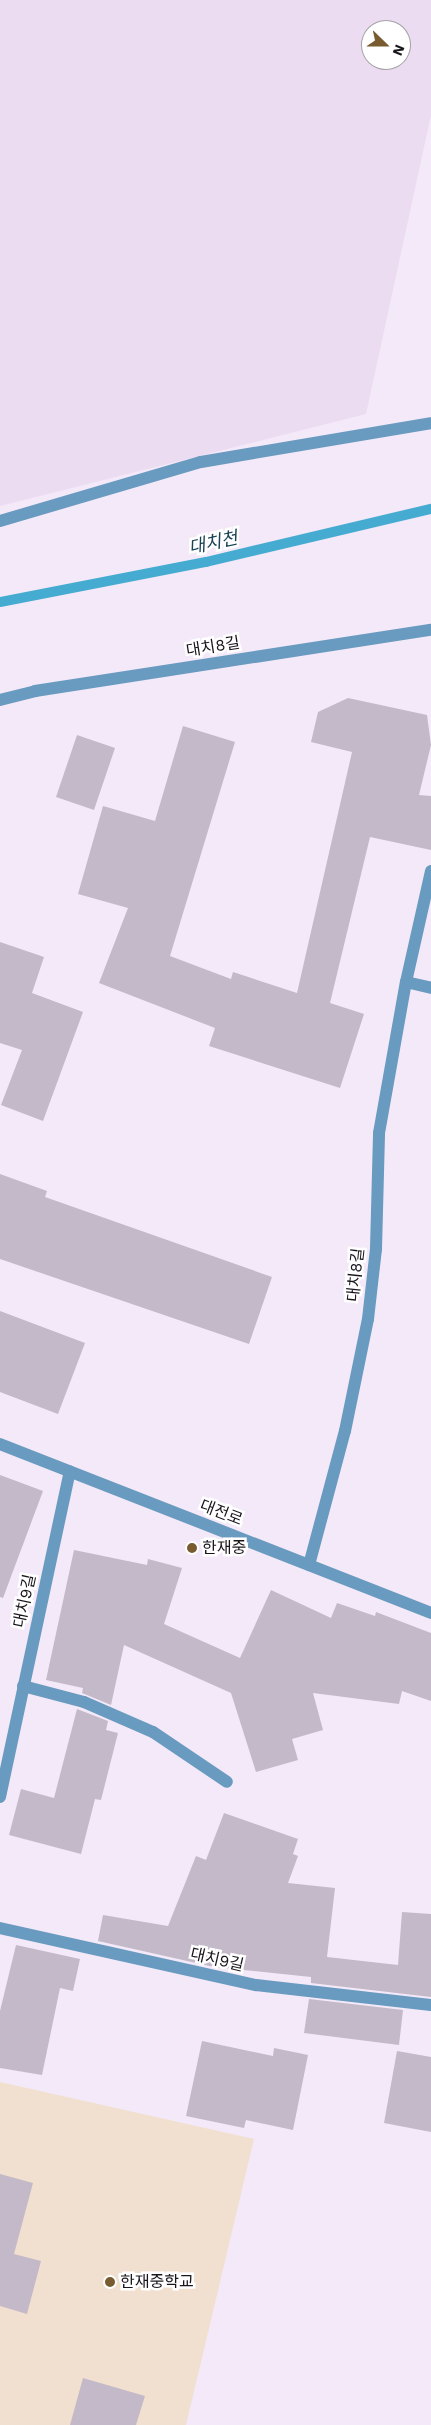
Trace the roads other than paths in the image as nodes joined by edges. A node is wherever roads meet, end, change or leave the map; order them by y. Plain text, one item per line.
1 (431, 423) edge
2 (0, 521) edge
3 (431, 630) edge
4 (0, 700) edge
5 (431, 871) edge
6 (406, 982) junction
7 (431, 988) edge
8 (0, 1444) edge
9 (70, 1471) junction
10 (309, 1565) junction
11 (431, 1613) edge
12 (23, 1686) junction
13 (227, 1782) dead end
14 (0, 1797) edge
15 (0, 1928) edge
16 (431, 2005) edge

1 - 2 street
3 - 4 street, 대치8길
5 - 6 street, 대치8길
6 - 7 street
6 - 10 street, 대치8길
8 - 9 street, 대전로
9 - 10 street, 대전로
9 - 12 street, 대치9길
10 - 11 street, 대전로
12 - 13 street
12 - 14 street, 대치9길
15 - 16 street, 대치9길

